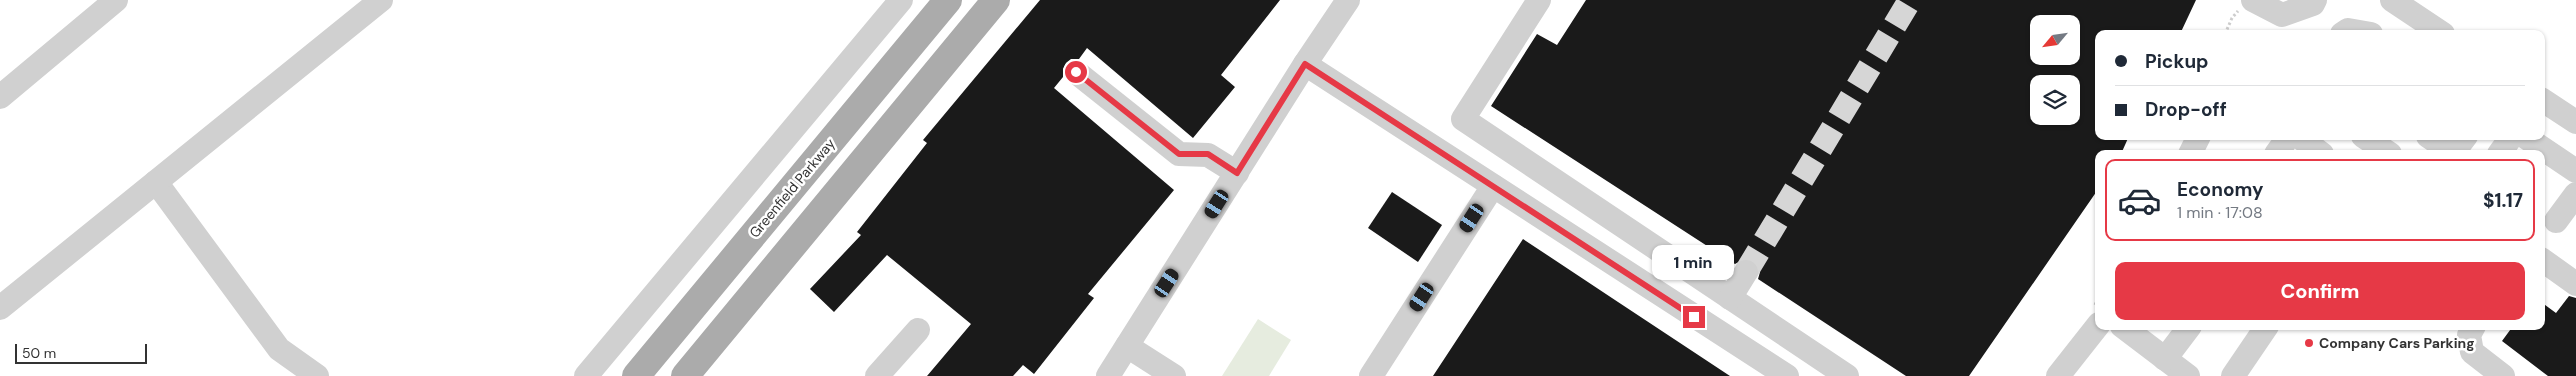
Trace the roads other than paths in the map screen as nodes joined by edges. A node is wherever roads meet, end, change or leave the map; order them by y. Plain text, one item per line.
1 (381, 0) edge
2 (901, 0) edge
3 (948, 0) edge
4 (996, 0) edge
5 (1348, 0) edge
6 (1538, 0) edge
7 (2253, 0) edge
8 (2315, 0) edge
9 (2392, 0) edge
10 (102, 4) edge
11 (2437, 30) edge
12 (1305, 64) junction
13 (1076, 72) dead end
14 (0, 97) edge
15 (2545, 102) edge
16 (2576, 122) edge
17 (2303, 140) edge
18 (2369, 140) edge
19 (2434, 140) edge
20 (2463, 140) edge
21 (2509, 140) edge
22 (2528, 140) edge
23 (2317, 150) edge
24 (2384, 150) edge
25 (2448, 150) edge
26 (2454, 150) edge
27 (2501, 150) edge
28 (2537, 150) edge
29 (2545, 158) edge
30 (2576, 171) edge
31 (1237, 173) junction
32 (156, 182) junction
33 (1493, 186) junction
34 (2576, 194) edge
35 (2556, 221) dead end
36 (2545, 262) edge
37 (1746, 272) tunnel mouth
38 (2576, 284) edge
39 (1730, 298) junction
40 (0, 308) edge
41 (2095, 329) edge
42 (918, 330) dead end
43 (2127, 330) edge
44 (2187, 330) edge
45 (2265, 330) edge
46 (2471, 330) edge
47 (1127, 346) junction
48 (2165, 358) junction
49 (317, 376) edge
50 (586, 376) edge
51 (636, 376) edge
52 (685, 376) edge
53 (877, 376) edge
54 (1108, 376) edge
55 (1174, 376) edge
56 (1371, 376) edge
57 (1787, 376) edge
58 (1847, 376) edge
59 (2058, 376) edge
60 (2188, 376) edge
61 (2233, 376) edge
62 (2503, 376) edge

1 - 32 street
2 - 50 street
3 - 51 main road, Greenfield Parkway
4 - 52 main road
5 - 12 street
6 - 39 street
7 - 8 street
9 - 11 street
10 - 14 street
12 - 31 street
12 - 33 street
13 - 31 street
15 - 16 street
17 - 23 street
18 - 24 street
19 - 25 street
20 - 26 street
21 - 27 street
22 - 28 street
29 - 30 street
31 - 47 street
32 - 40 street
32 - 49 street
33 - 56 street
33 - 57 street
34 - 35 street
36 - 38 street
37 - 39 street
39 - 58 street
41 - 59 street
42 - 53 street
43 - 48 street
44 - 48 street
45 - 61 street
46 - 62 street
47 - 54 street
47 - 55 street
48 - 60 street

